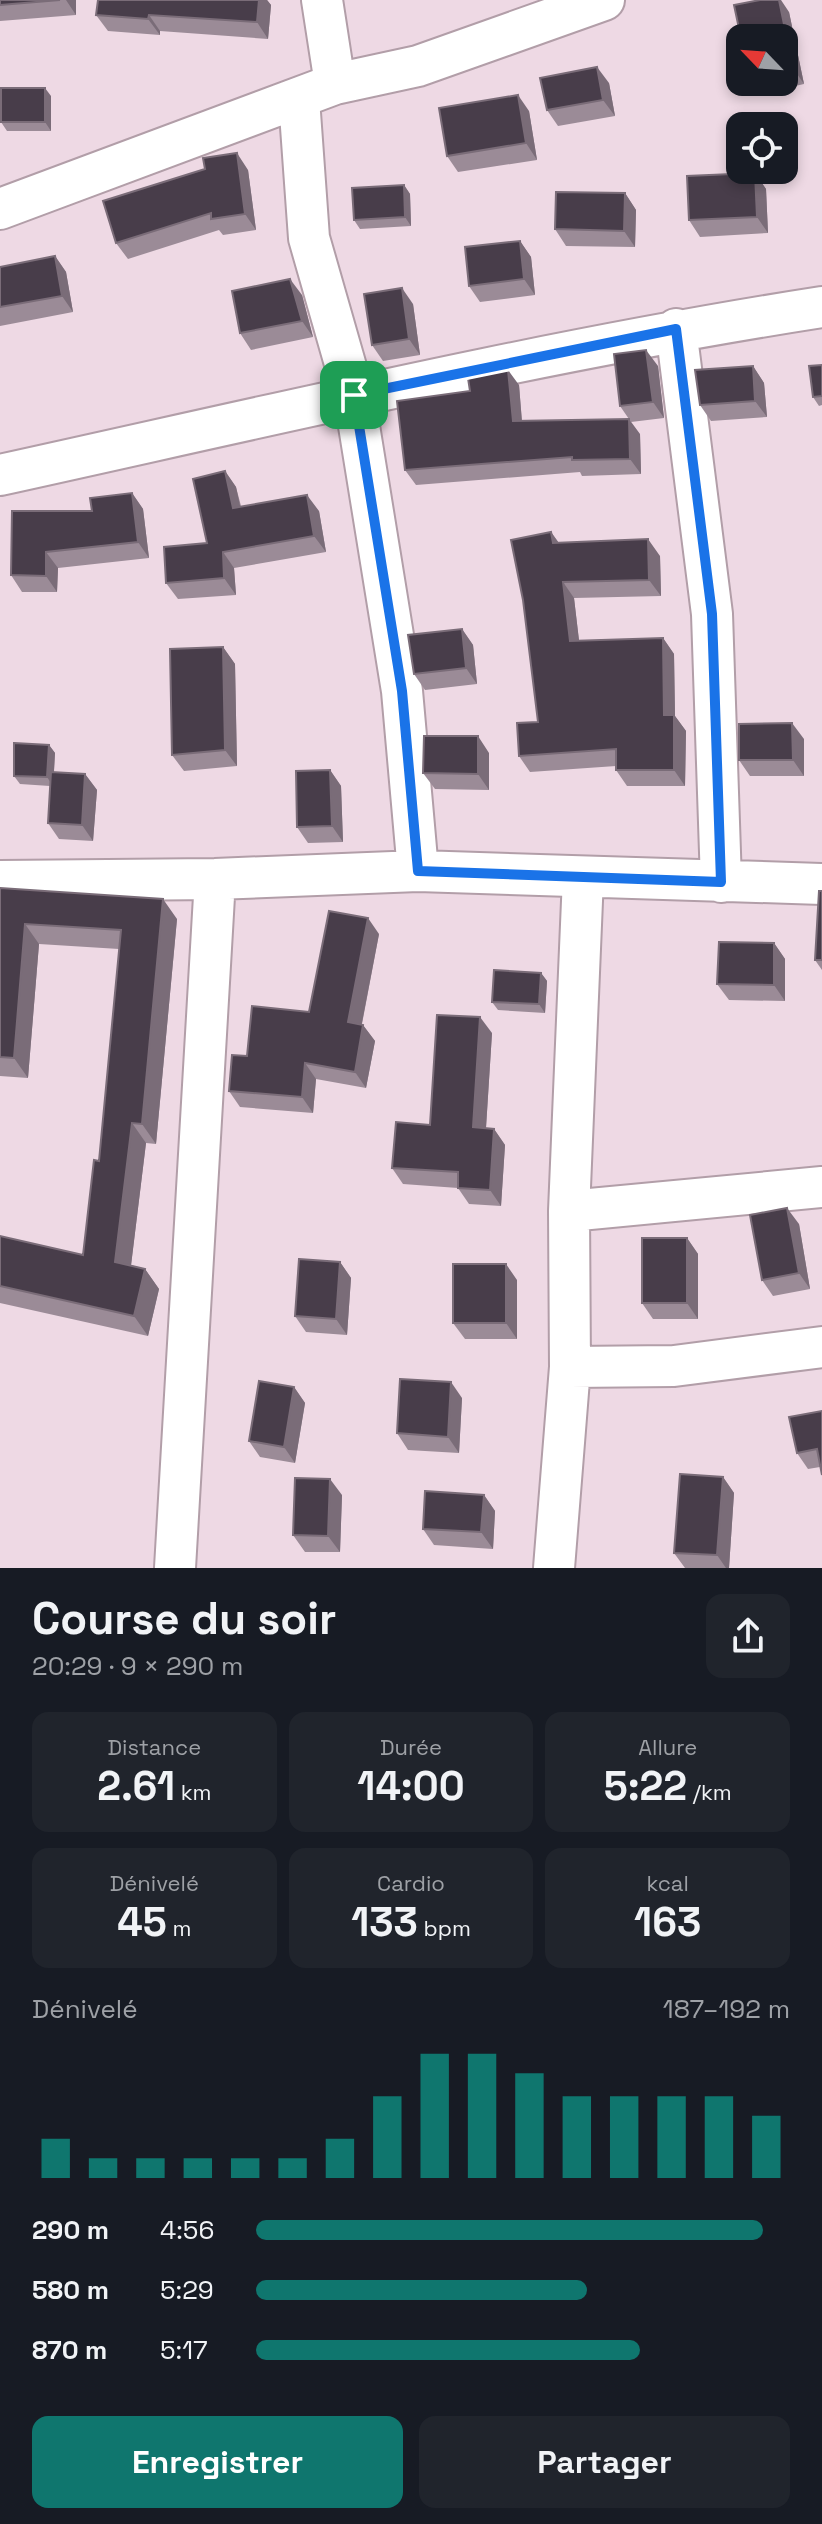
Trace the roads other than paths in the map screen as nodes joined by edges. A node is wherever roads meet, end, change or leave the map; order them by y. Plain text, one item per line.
1 (322, 0) edge
2 (604, 0) edge
3 (317, 92) junction
4 (0, 209) edge
5 (822, 307) edge
6 (676, 329) junction
7 (354, 395) junction
8 (0, 475) edge
9 (418, 871) junction
10 (583, 877) junction
11 (215, 879) junction
12 (0, 881) edge
13 (721, 882) junction
14 (822, 884) edge
15 (822, 1187) edge
16 (569, 1211) junction
17 (822, 1347) edge
18 (570, 1367) junction
19 (175, 1568) edge
20 (554, 1568) edge

1 - 3 street
2 - 3 street
3 - 4 street
3 - 7 street
5 - 6 street
6 - 7 street
6 - 13 street
7 - 8 street
7 - 9 street
9 - 10 street
9 - 11 street
10 - 13 street
10 - 16 street
11 - 12 street
11 - 19 street
13 - 14 street
15 - 16 street
16 - 18 street
17 - 18 street
18 - 20 street

